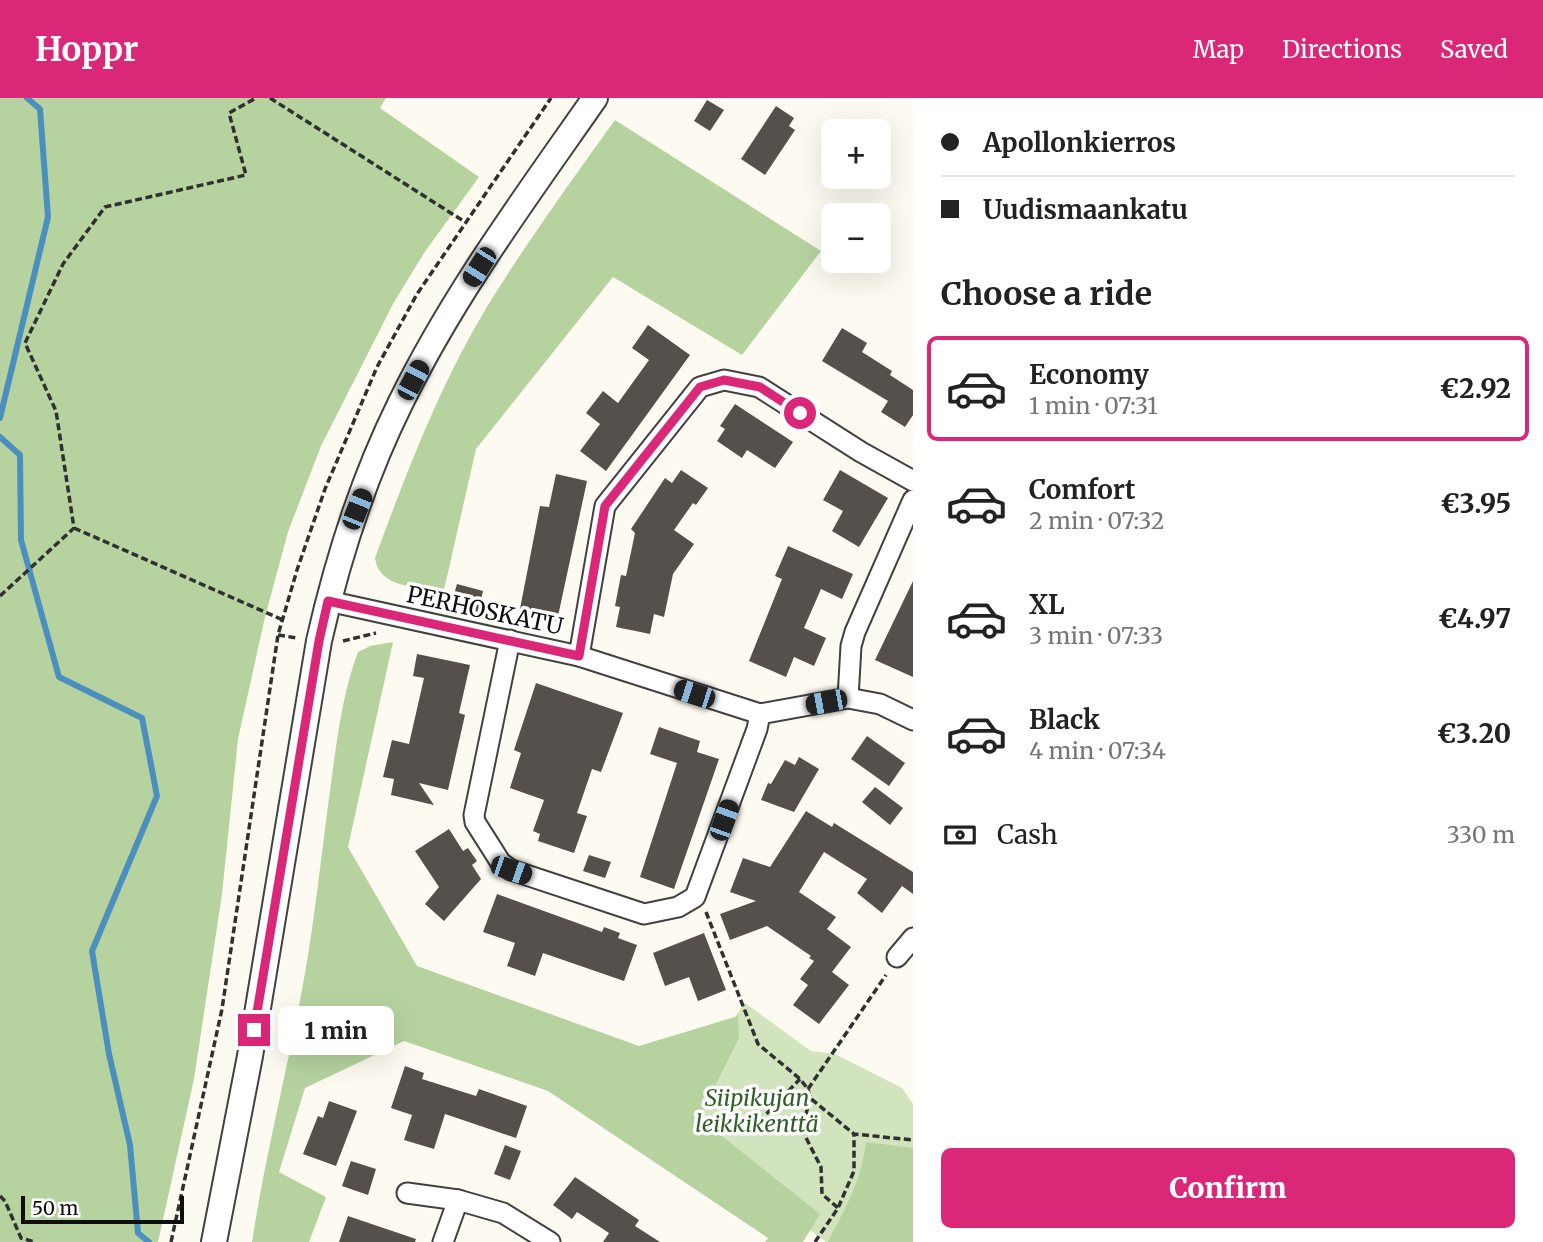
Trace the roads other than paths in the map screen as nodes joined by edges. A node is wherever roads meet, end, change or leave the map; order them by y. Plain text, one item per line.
1 (595, 98) edge
2 (913, 481) edge
3 (913, 500) edge
4 (328, 601) junction
5 (510, 640) junction
6 (579, 656) junction
7 (848, 698) junction
8 (760, 714) junction
9 (913, 720) edge
10 (913, 938) edge
11 (897, 957) road end
12 (407, 1194) dead end
13 (458, 1200) junction
14 (214, 1242) edge
15 (443, 1242) edge
16 (550, 1242) edge

1 - 4 street
2 - 6 street
3 - 7 street
4 - 5 street, PERHOSKATU
4 - 14 street
5 - 6 street, PERHOSKATU
5 - 8 street
6 - 8 street, PERHOSKATU
7 - 8 street, PERHOSKATU
7 - 9 street, PERHOSKATU
10 - 11 street
12 - 13 street
13 - 15 street
13 - 16 street

